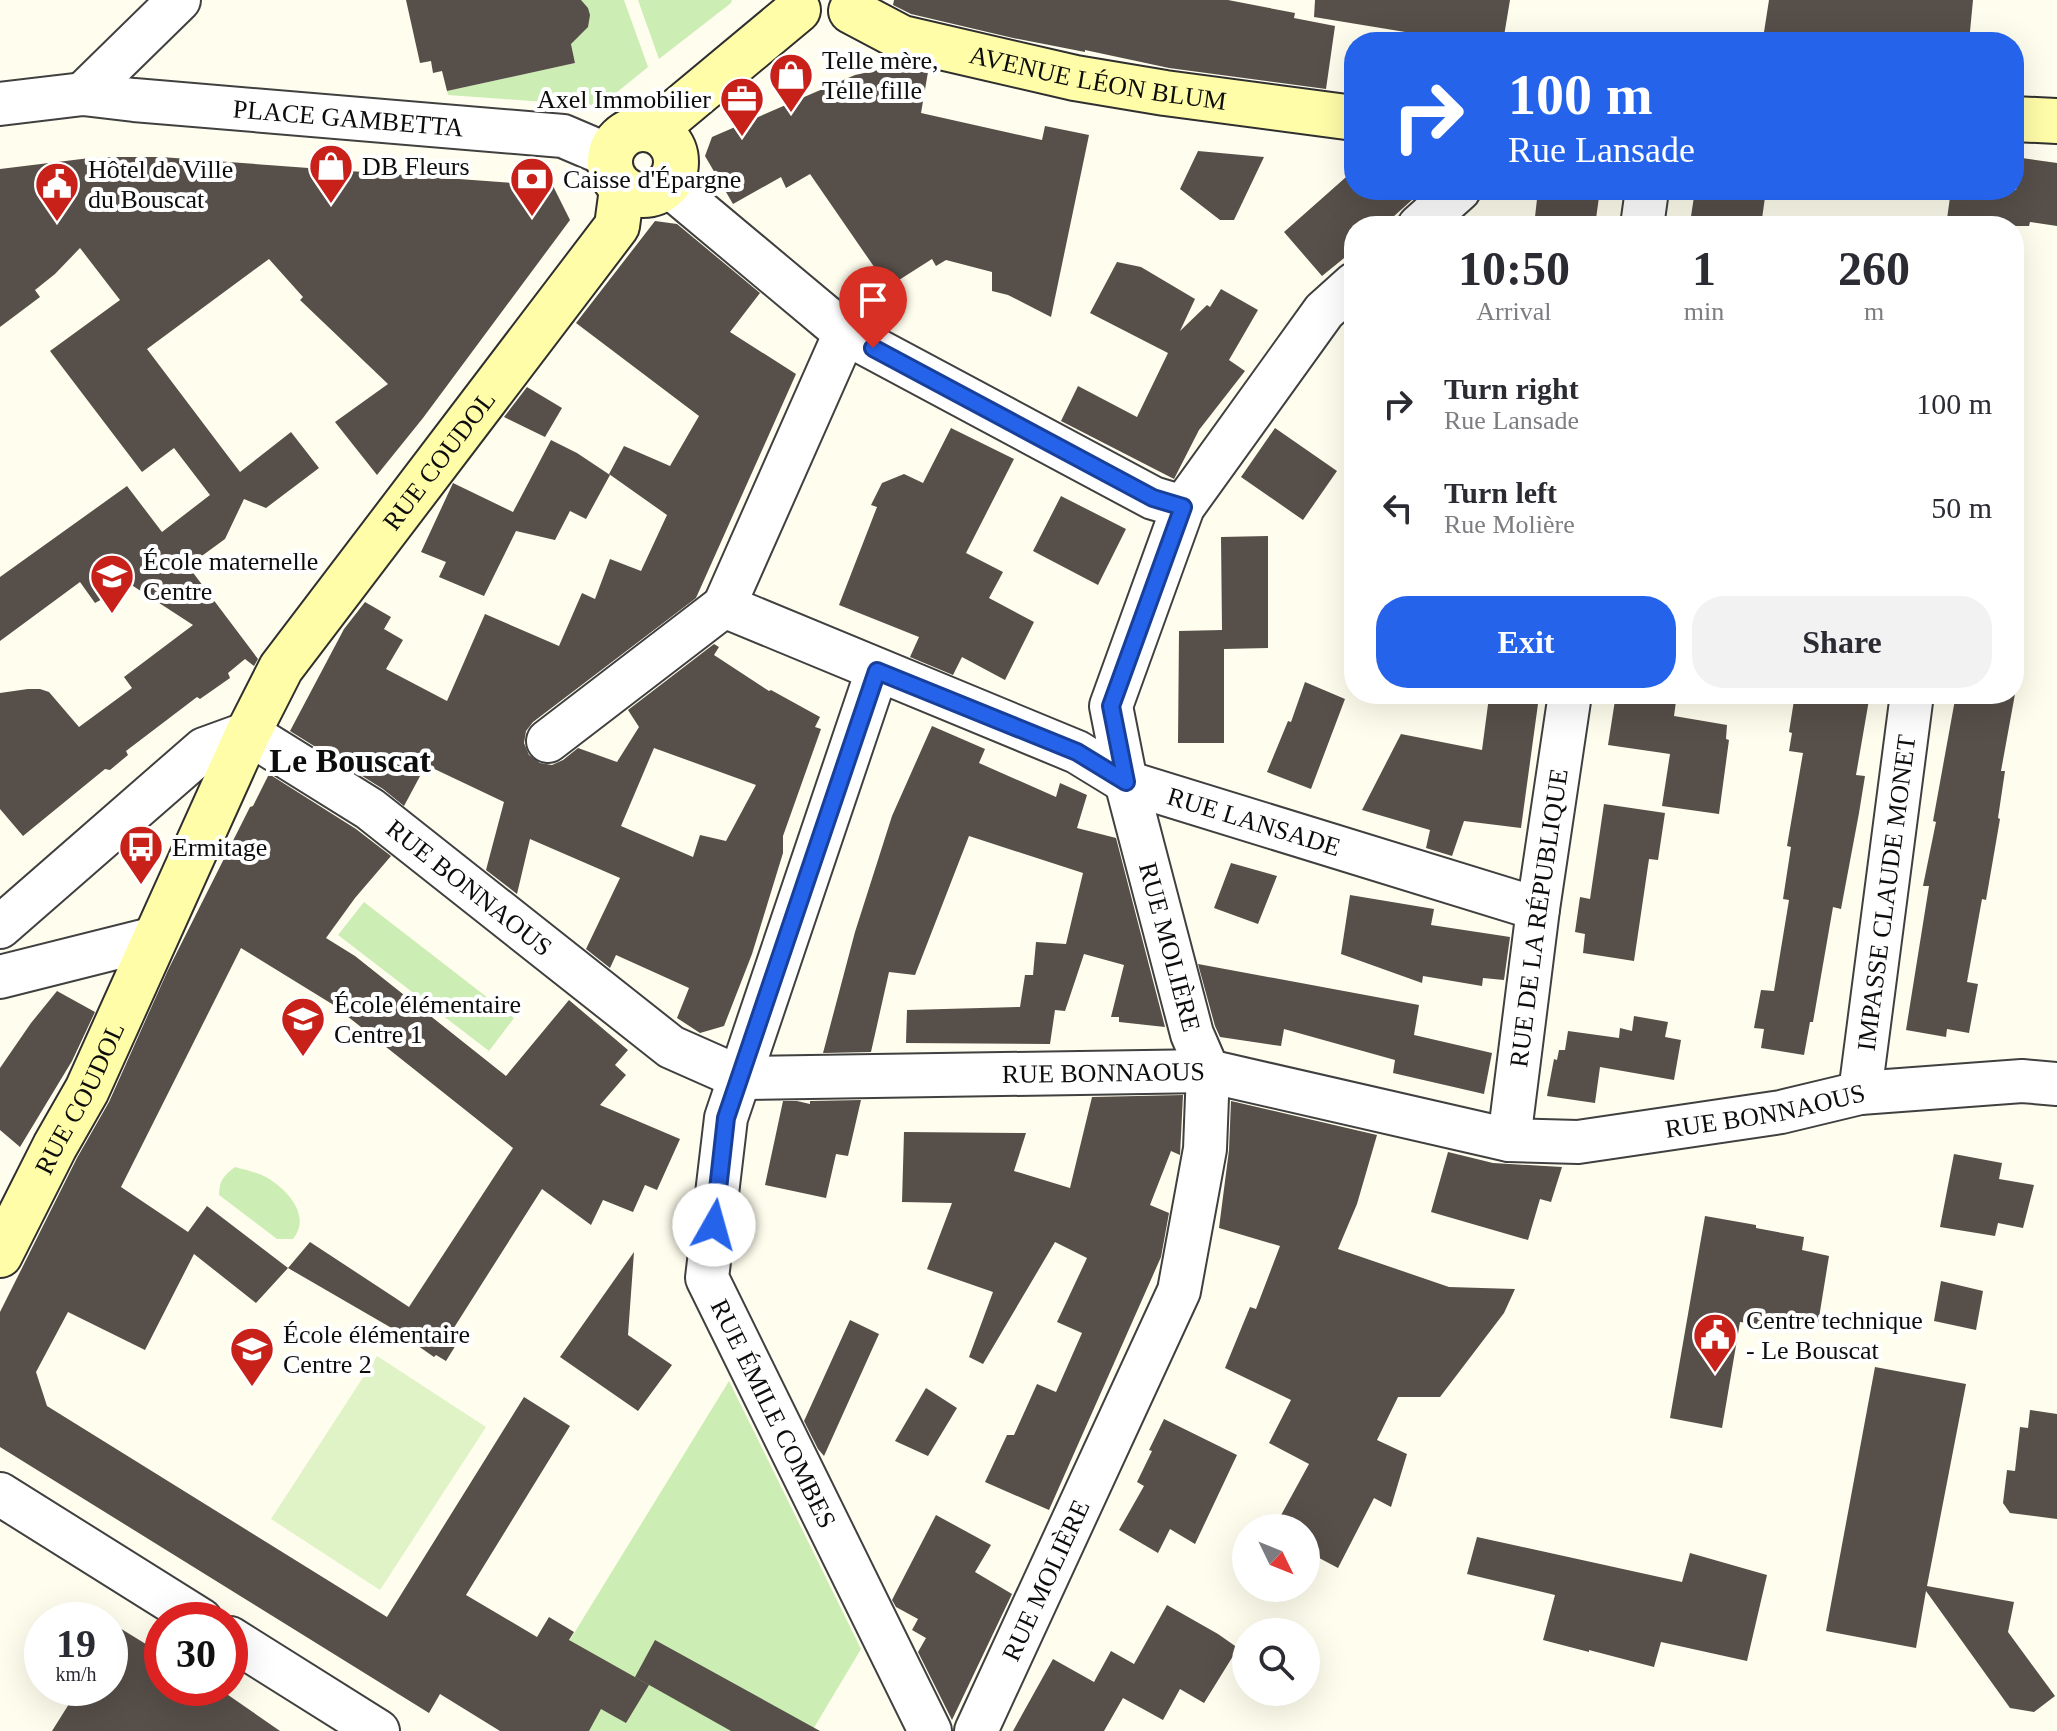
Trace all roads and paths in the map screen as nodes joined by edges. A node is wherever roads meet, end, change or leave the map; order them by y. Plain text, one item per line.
1 (179, 0) edge
2 (794, 5) edge
3 (855, 5) edge
4 (83, 94) junction
5 (0, 104) edge
6 (1344, 117) edge
7 (2024, 119) edge
8 (2057, 121) edge
9 (654, 130) junction
10 (616, 172) junction
11 (668, 185) junction
12 (1448, 200) edge
13 (1430, 216) edge
14 (1344, 293) edge
15 (845, 333) junction
16 (1183, 507) junction
17 (724, 606) junction
18 (877, 671) junction
19 (1569, 704) edge
20 (1911, 704) edge
21 (248, 733) junction
22 (548, 741) dead end
23 (1126, 782) junction
24 (1538, 909) junction
25 (0, 927) edge
26 (155, 938) junction
27 (0, 977) edge
28 (1208, 1071) junction
29 (741, 1078) junction
30 (2057, 1084) edge
31 (1860, 1093) junction
32 (1509, 1140) junction
33 (0, 1255) edge
34 (0, 1494) edge
35 (172, 1602) edge
36 (248, 1649) edge
37 (378, 1731) edge
38 (930, 1731) edge
39 (976, 1731) edge

1 - 4 street
2 - 3 street
2 - 9 street
3 - 6 street, AVENUE LÉON BLUM
4 - 5 street, PLACE GAMBETTA
4 - 10 street, PLACE GAMBETTA
7 - 8 street
9 - 10 street
9 - 11 street
10 - 11 street
10 - 21 street, RUE COUDOL
11 - 15 street
12 - 13 street
14 - 16 street, RUE MOLIÈRE
15 - 16 street
15 - 17 street
16 - 23 street, RUE MOLIÈRE
17 - 18 street, RUE LANSADE
17 - 22 street
18 - 23 street, RUE LANSADE
18 - 29 street, RUE ÉMILE COMBES
19 - 24 street, RUE DE LA RÉPUBLIQUE
20 - 31 street, IMPASSE CLAUDE MONET
21 - 25 street
21 - 26 street, RUE COUDOL
21 - 29 street, RUE BONNAOUS
23 - 24 street, RUE LANSADE
23 - 28 street, RUE MOLIÈRE
24 - 32 street, RUE DE LA RÉPUBLIQUE
26 - 27 street
26 - 33 street, RUE COUDOL
28 - 29 street, RUE BONNAOUS
28 - 32 street, RUE BONNAOUS
28 - 39 street, RUE MOLIÈRE
29 - 38 street, RUE ÉMILE COMBES
30 - 31 street, RUE BONNAOUS
31 - 32 street, RUE BONNAOUS
34 - 35 street
36 - 37 street

